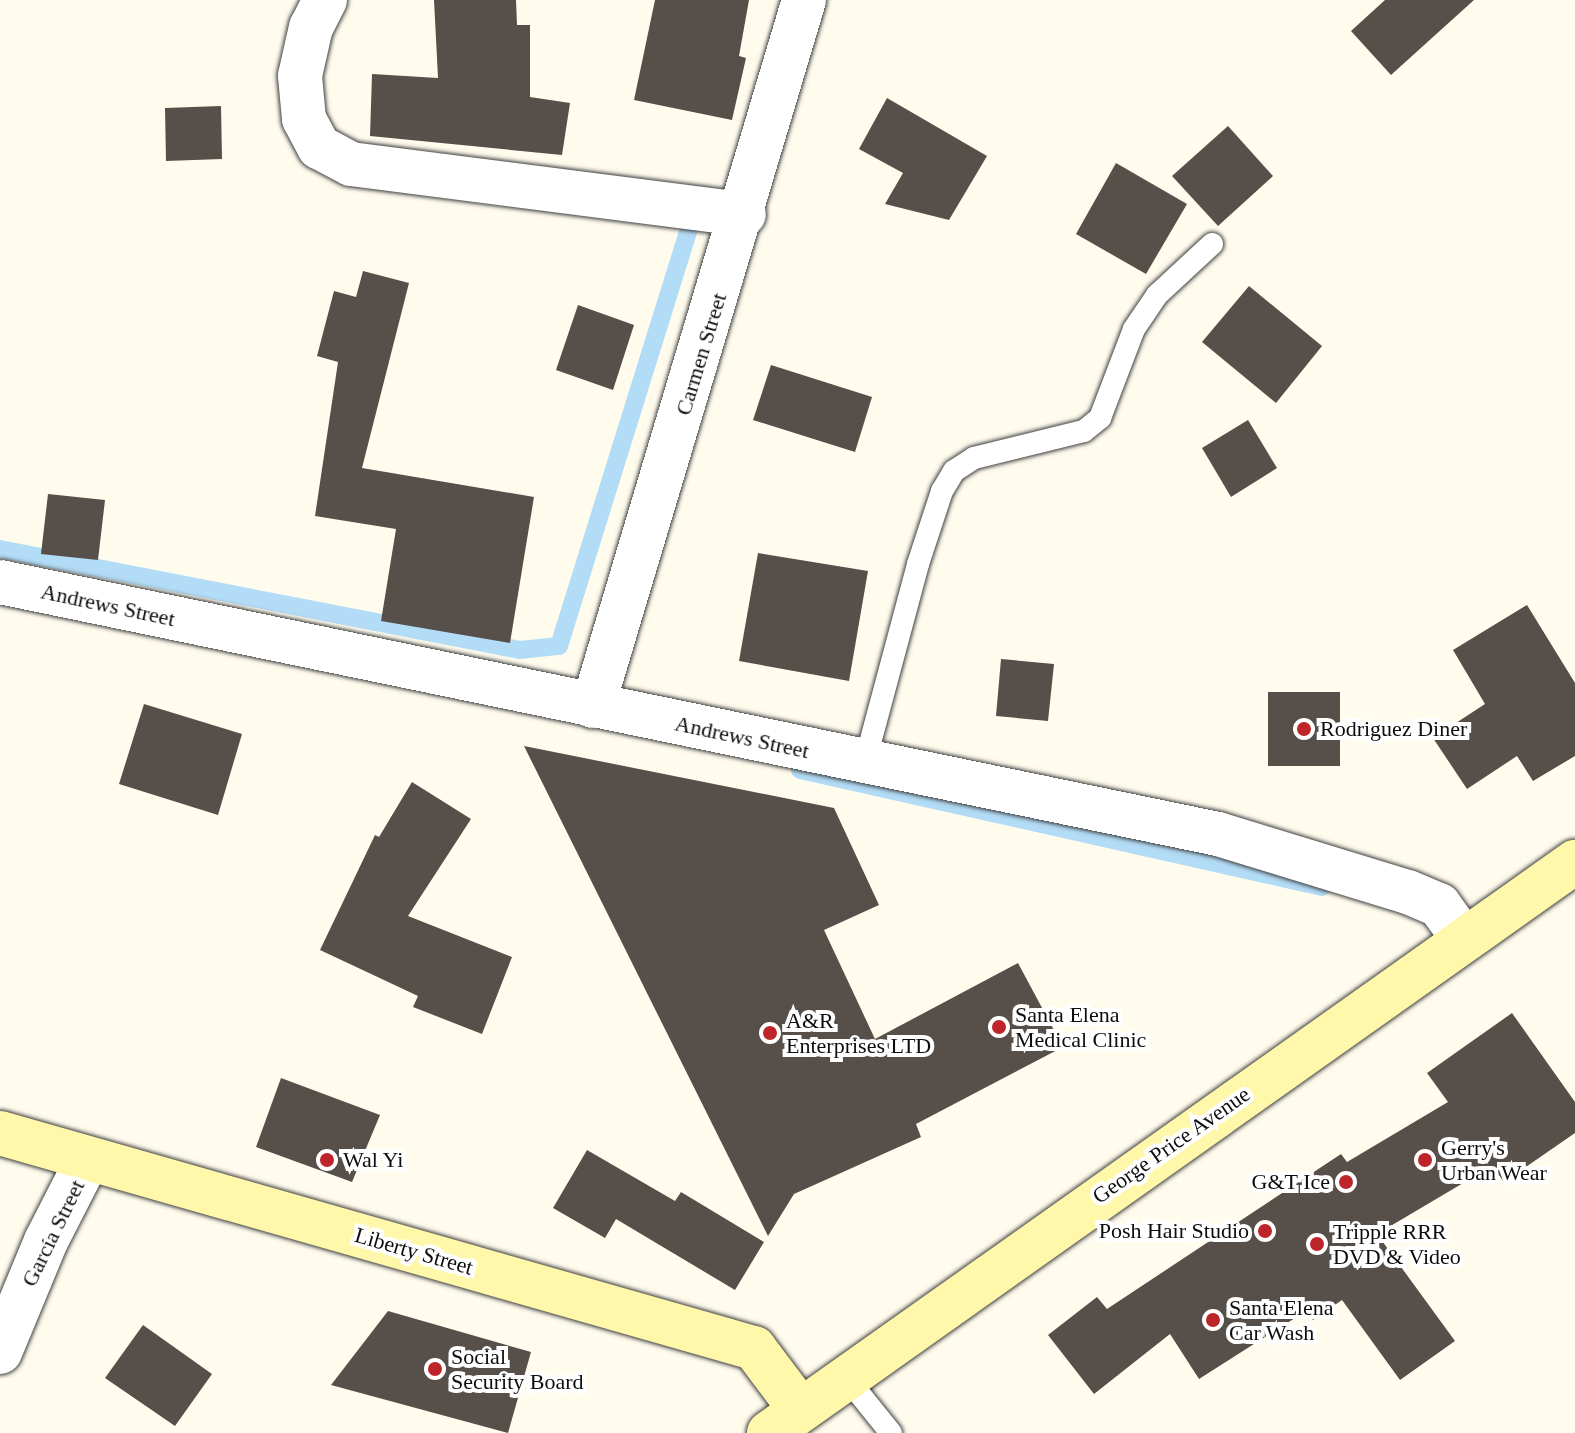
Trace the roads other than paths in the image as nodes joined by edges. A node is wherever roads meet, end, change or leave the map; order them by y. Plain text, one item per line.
1 (325, 0) edge
2 (804, 0) edge
3 (744, 214) junction
4 (1212, 244) dead end
5 (0, 582) edge
6 (593, 706) junction
7 (865, 762) junction
8 (1575, 862) edge
9 (1463, 938) junction
10 (0, 1133) edge
11 (88, 1159) junction
12 (0, 1352) edge
13 (845, 1376) junction
14 (784, 1421) edge
15 (891, 1433) edge

1 - 3 street
2 - 3 street, Carmen Street
3 - 6 street, Carmen Street
4 - 7 lane
5 - 6 street, Andrews Street
6 - 7 street, Andrews Street
7 - 9 street, Andrews Street
8 - 9 main road, George Price Avenue
9 - 13 main road, George Price Avenue
10 - 11 main road, Liberty Street
11 - 12 street, García Street
11 - 14 main road, Liberty Street
13 - 14 main road, George Price Avenue
13 - 15 lane

